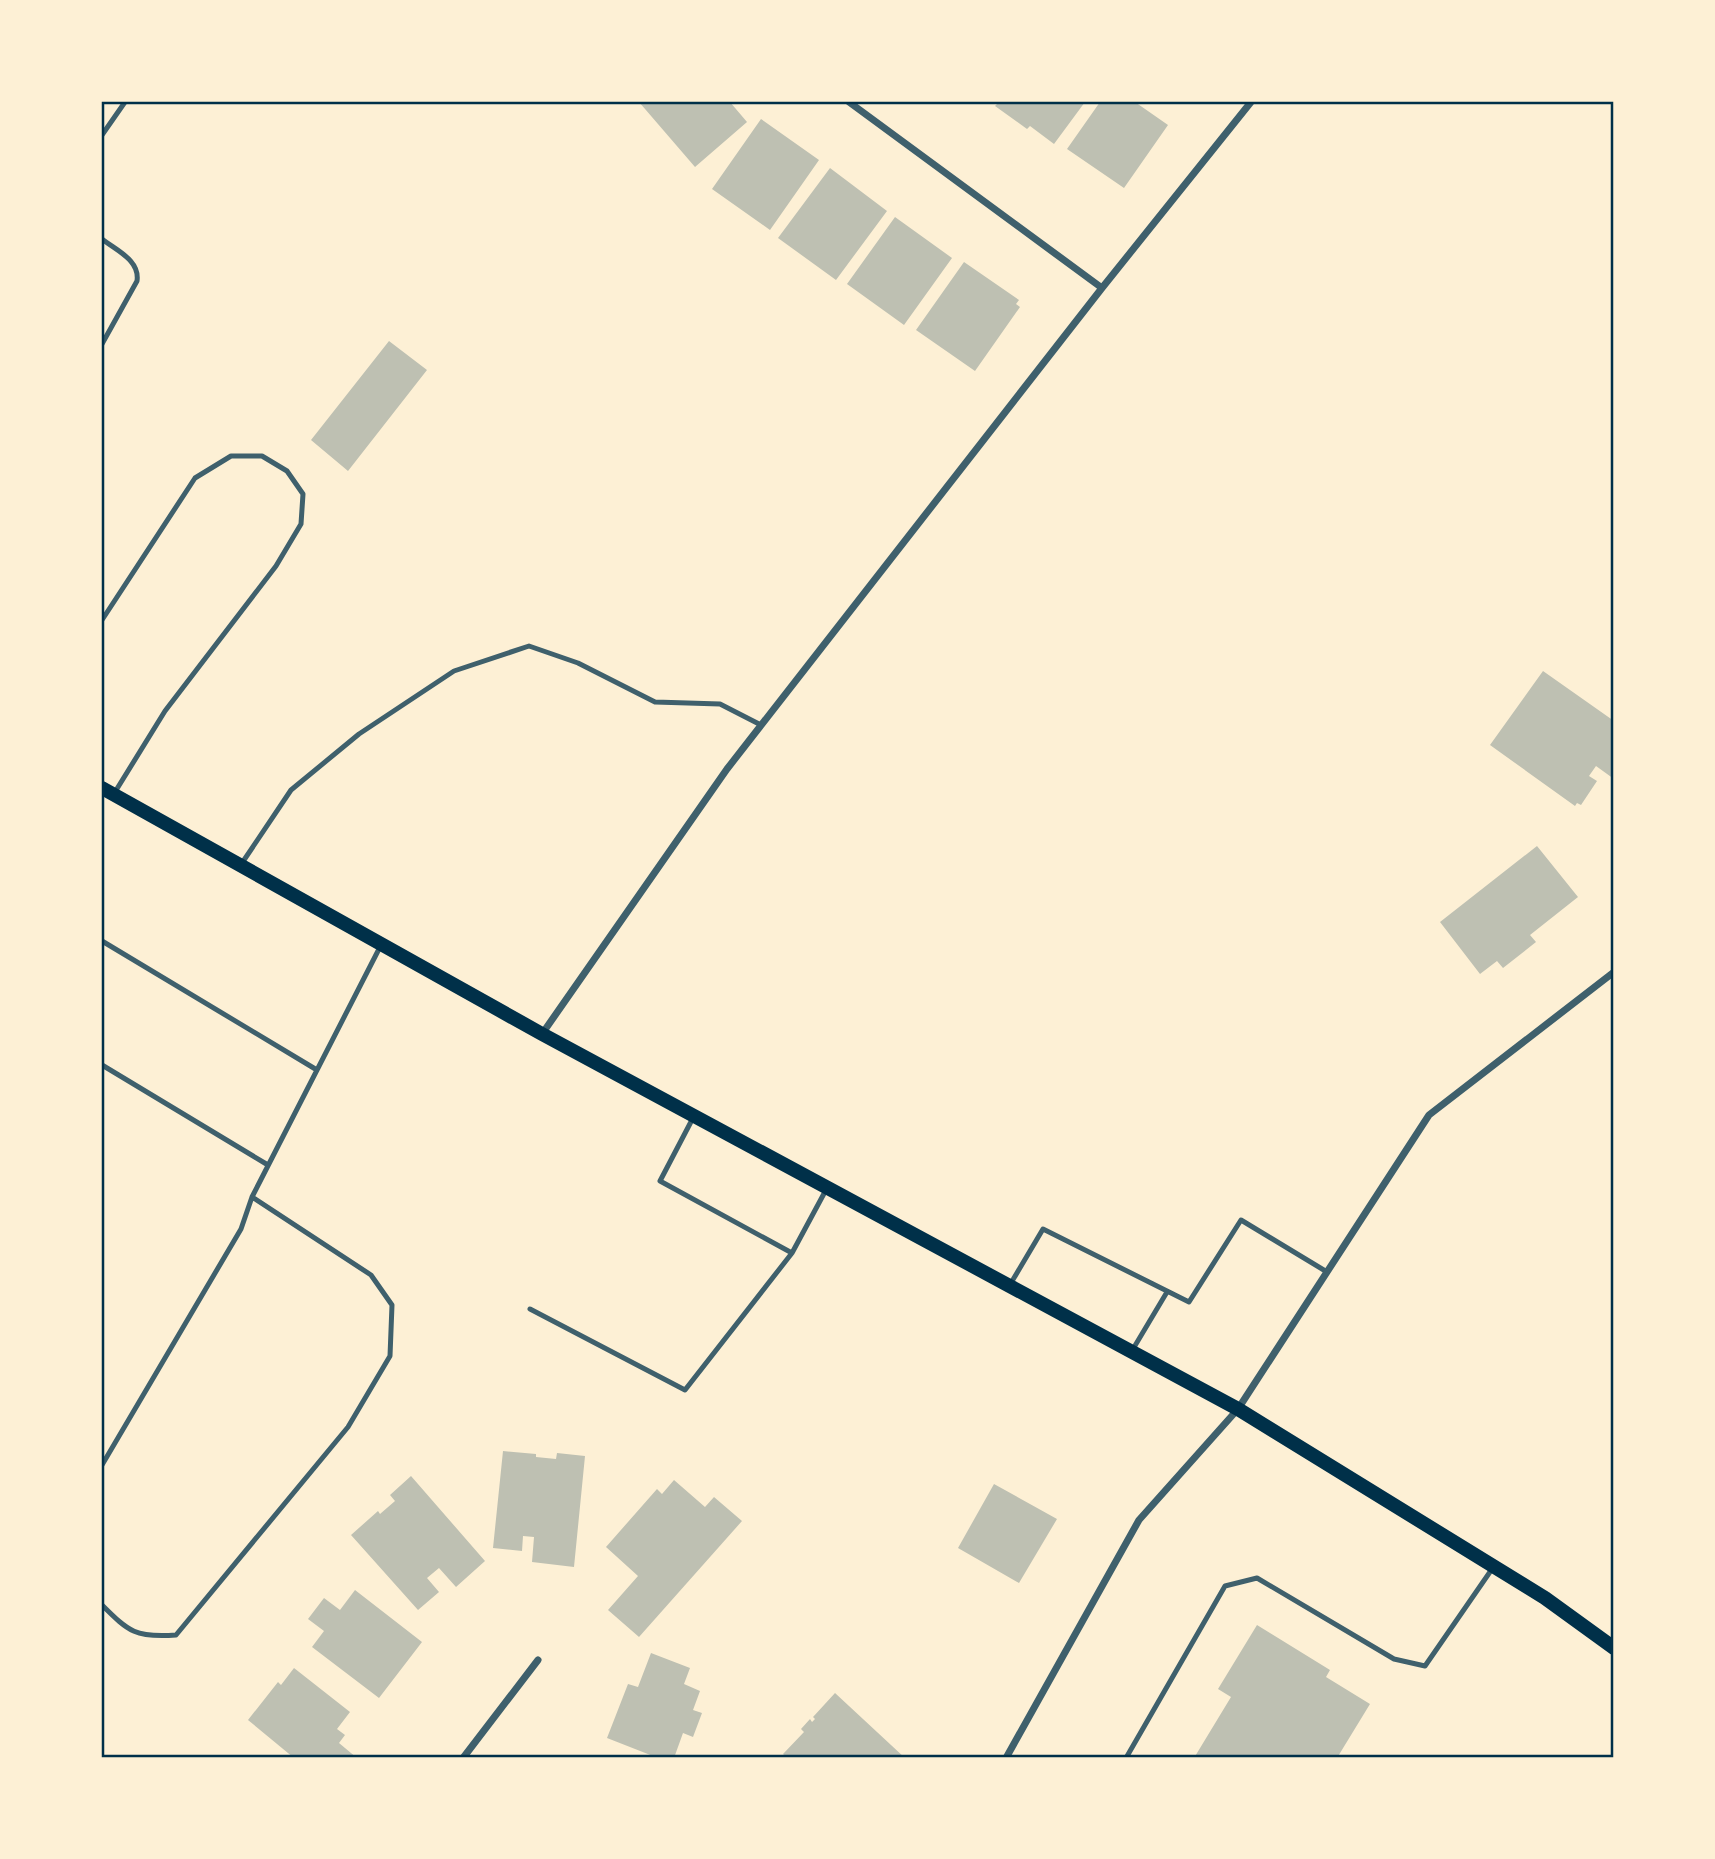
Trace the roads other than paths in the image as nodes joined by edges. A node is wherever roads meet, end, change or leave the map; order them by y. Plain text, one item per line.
1 (122, 102) edge
2 (849, 102) edge
3 (1251, 102) edge
4 (102, 135) edge
5 (102, 239) edge
6 (1102, 288) junction
7 (102, 344) edge
8 (102, 620) edge
9 (761, 725) junction
10 (107, 791) edge
11 (240, 866) junction
12 (102, 941) edge
13 (381, 944) junction
14 (1614, 972) edge
15 (542, 1034) junction
16 (102, 1065) edge
17 (317, 1070) junction
18 (694, 1116) junction
19 (268, 1165) junction
20 (827, 1188) junction
21 (251, 1197) junction
22 (792, 1253) junction
23 (1327, 1272) junction
24 (1009, 1286) junction
25 (1167, 1292) junction
26 (530, 1309) dead end
27 (1131, 1351) junction
28 (1238, 1409) junction
29 (102, 1451) edge
30 (109, 1453) junction
31 (102, 1465) edge
32 (1494, 1566) junction
33 (102, 1605) edge
34 (1614, 1648) edge
35 (538, 1660) dead end
36 (463, 1758) edge
37 (1006, 1758) edge
38 (1126, 1758) edge

1 - 4 lane
2 - 6 street
3 - 6 street
5 - 7 lane
6 - 9 street
8 - 10 lane
9 - 11 lane
9 - 15 street
10 - 11 main road
11 - 13 main road
12 - 17 lane
13 - 15 main road
13 - 17 lane
14 - 23 street
15 - 18 main road
16 - 19 lane
17 - 19 lane
18 - 20 main road
18 - 22 lane
19 - 21 lane
20 - 22 lane
20 - 24 main road
21 - 30 lane
21 - 33 lane
22 - 26 lane
23 - 25 lane
23 - 28 street
24 - 25 lane
24 - 27 main road
25 - 27 lane
27 - 28 main road
28 - 32 main road
28 - 37 street
29 - 30 lane
30 - 31 lane
32 - 34 main road
32 - 38 lane
35 - 36 street

